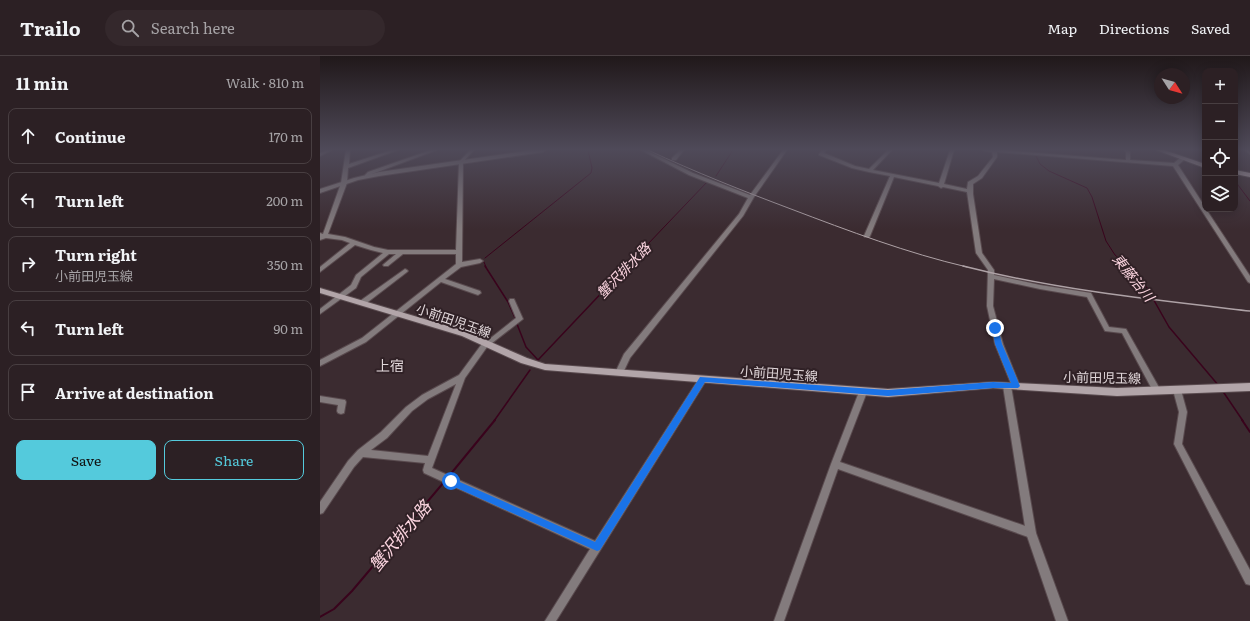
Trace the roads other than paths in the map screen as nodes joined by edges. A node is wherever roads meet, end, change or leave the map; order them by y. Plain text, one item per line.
1 (345, 176) edge
2 (367, 176) edge
3 (461, 176) edge
4 (697, 176) edge
5 (766, 176) edge
6 (892, 176) edge
7 (894, 176) edge
8 (944, 176) edge
9 (981, 176) edge
10 (1182, 176) edge
11 (344, 183) junction
12 (941, 186) junction
13 (320, 191) edge
14 (970, 191) junction
15 (751, 197) junction
16 (867, 236) dead end
17 (322, 237) edge
18 (355, 242) junction
19 (388, 252) junction
20 (402, 252) junction
21 (459, 252) junction
22 (480, 261) dead end
23 (386, 265) dead end
24 (459, 265) junction
25 (320, 270) edge
26 (405, 271) dead end
27 (990, 276) junction
28 (441, 280) junction
29 (1250, 281) edge
30 (320, 290) edge
31 (478, 293) dead end
32 (339, 296) junction
33 (512, 301) dead end
34 (362, 303) junction
35 (320, 312) edge
36 (397, 314) junction
37 (486, 343) junction
38 (320, 363) edge
39 (619, 373) junction
40 (462, 377) junction
41 (703, 379) junction
42 (1012, 386) junction
43 (1250, 387) edge
44 (1177, 390) junction
45 (1158, 391) junction
46 (863, 392) junction
47 (320, 399) edge
48 (340, 411) dead end
49 (361, 453) junction
50 (430, 460) junction
51 (835, 464) junction
52 (320, 510) edge
53 (1030, 533) junction
54 (597, 547) junction
55 (1250, 580) edge
56 (550, 621) edge
57 (779, 621) edge
58 (1062, 621) edge

1 - 11 street
2 - 11 street
3 - 21 street
4 - 15 street
5 - 15 street
6 - 16 street
7 - 12 street
8 - 12 street
9 - 14 street
10 - 29 street
11 - 13 street
11 - 17 street
12 - 14 street
14 - 27 street
15 - 39 street
17 - 18 street
18 - 19 street
18 - 25 street
19 - 20 street
19 - 32 street
20 - 21 street
20 - 23 street
21 - 24 street
22 - 24 street
24 - 28 street
26 - 34 street
27 - 42 street
27 - 45 street
28 - 31 street
28 - 36 street
30 - 32 main road, 小前田児玉線
32 - 34 main road, 小前田児玉線
32 - 35 street
33 - 37 street
34 - 36 main road, 小前田児玉線
36 - 37 main road, 小前田児玉線
36 - 38 street
37 - 39 main road, 小前田児玉線
37 - 40 street
39 - 41 main road, 小前田児玉線
40 - 49 street
40 - 50 street
41 - 46 main road, 小前田児玉線
41 - 54 street
42 - 45 main road, 小前田児玉線
42 - 46 main road, 小前田児玉線
42 - 53 street
43 - 44 main road, 小前田児玉線
44 - 45 main road, 小前田児玉線
44 - 55 street
46 - 51 street
47 - 48 street
49 - 50 street
49 - 52 street
50 - 54 street
51 - 53 street
51 - 57 street
53 - 58 street
54 - 56 street

